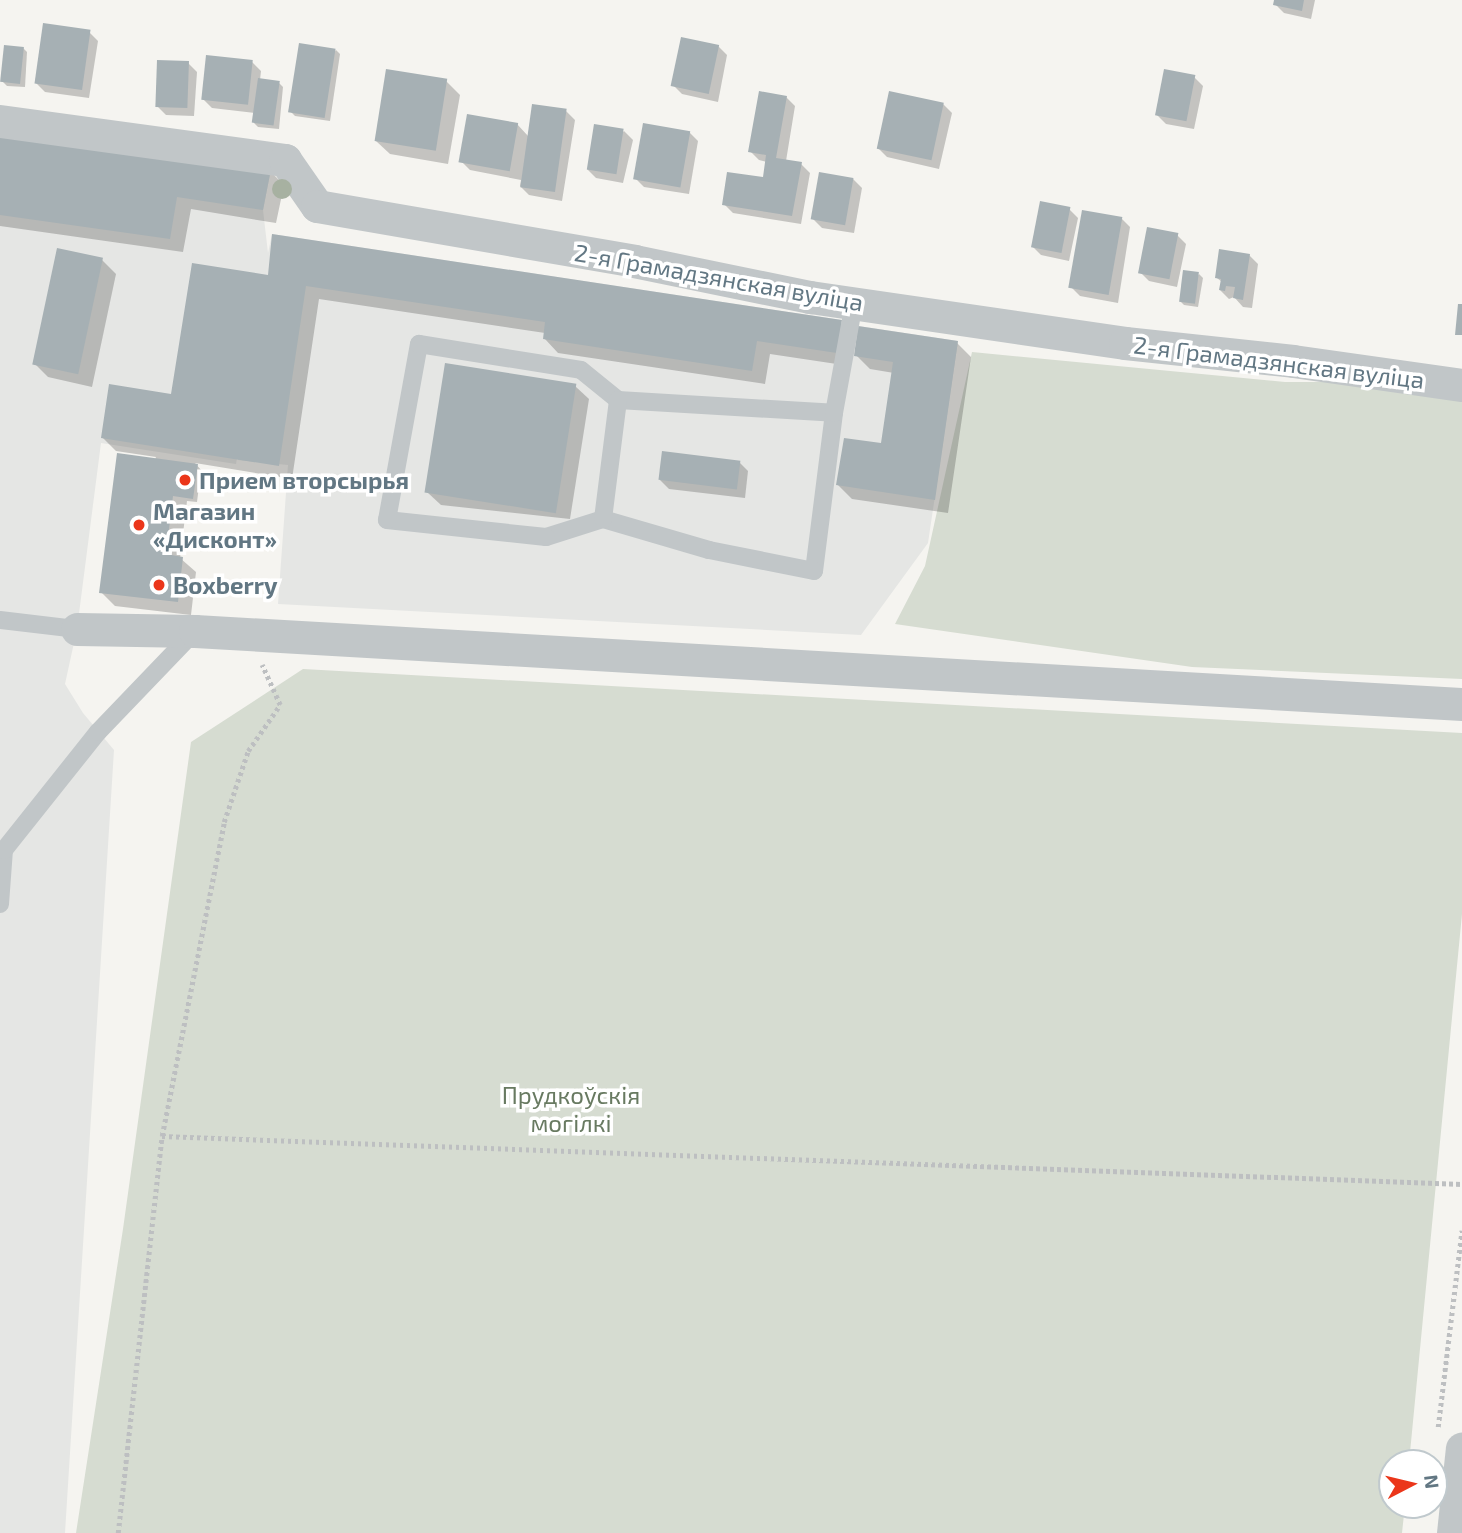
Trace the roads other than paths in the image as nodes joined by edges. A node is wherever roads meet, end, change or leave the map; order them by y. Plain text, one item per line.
1 (0, 121) edge
2 (854, 303) junction
3 (1462, 385) edge
4 (618, 400) junction
5 (834, 413) junction
6 (603, 519) junction
7 (0, 620) edge
8 (76, 629) joint
9 (195, 631) junction
10 (1462, 704) edge
11 (0, 904) edge
12 (1450, 1442) edge
13 (1454, 1526) edge

1 - 2 street, 2-я Грамадзянская вуліца
2 - 3 street, 2-я Грамадзянская вуліца
2 - 5 lane
4 - 5 lane
4 - 6 lane
4 - 6 lane
5 - 6 lane
7 - 8 lane
8 - 9 street
9 - 10 street
9 - 11 lane
12 - 13 street

